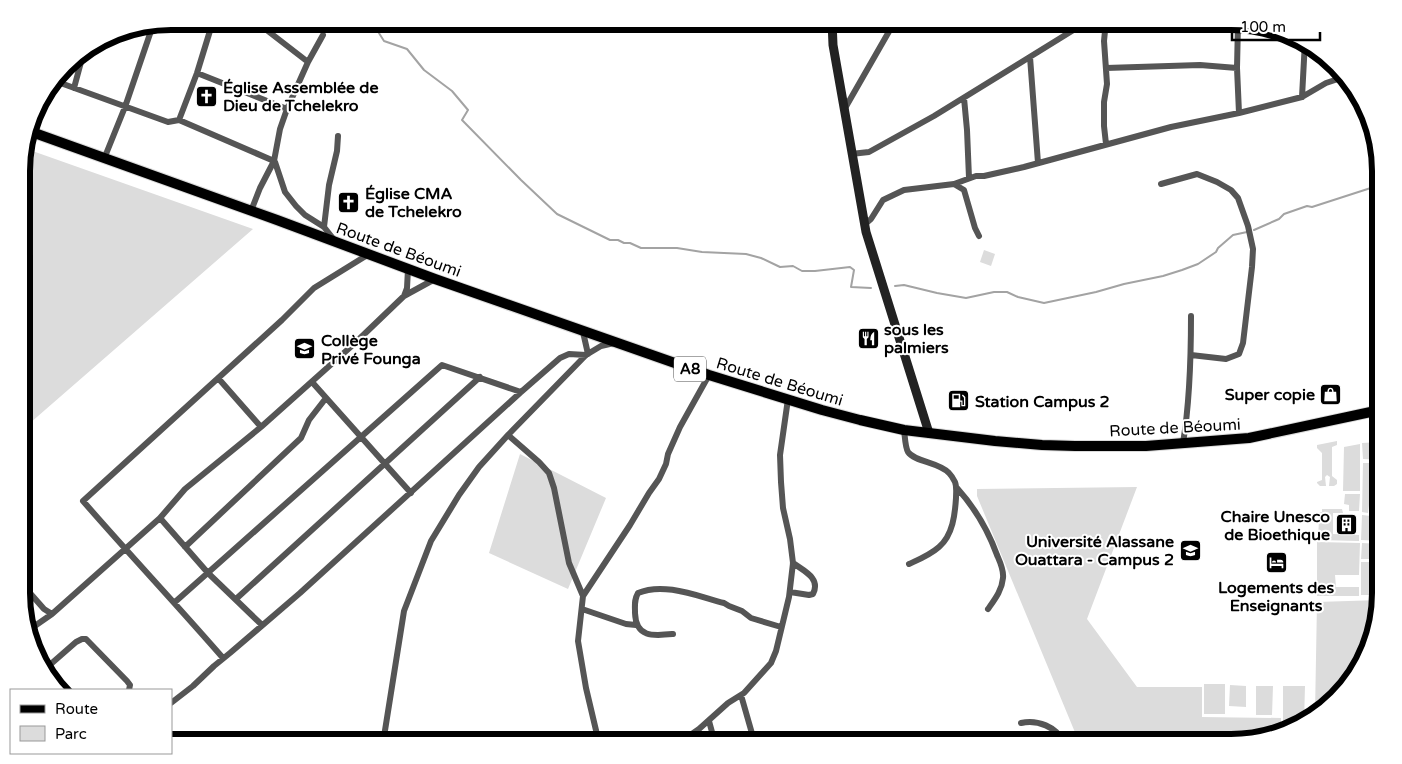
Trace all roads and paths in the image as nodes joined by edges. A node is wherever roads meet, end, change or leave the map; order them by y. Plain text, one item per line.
1 (210, 30) edge
2 (267, 30) edge
3 (832, 30) edge
4 (890, 30) edge
5 (1074, 30) edge
6 (1105, 30) edge
7 (1238, 30) edge
8 (151, 31) edge
9 (323, 35) dead end
10 (1304, 51) edge
11 (1030, 57) junction
12 (308, 62) junction
13 (81, 63) edge
14 (1106, 68) junction
15 (1237, 68) junction
16 (197, 73) junction
17 (1338, 79) edge
18 (61, 83) edge
19 (74, 88) junction
20 (1302, 97) junction
21 (964, 98) junction
22 (125, 107) junction
23 (287, 109) junction
24 (844, 111) junction
25 (1239, 113) junction
26 (178, 120) junction
27 (35, 133) edge
28 (338, 136) dead end
29 (1106, 144) junction
30 (851, 154) junction
31 (104, 159) junction
32 (274, 160) junction
33 (1038, 163) junction
34 (969, 178) junction
35 (954, 184) junction
36 (1162, 184) dead end
37 (251, 211) junction
38 (864, 224) junction
39 (324, 228) junction
40 (979, 236) dead end
41 (336, 242) junction
42 (369, 254) junction
43 (408, 269) junction
44 (435, 279) junction
45 (404, 296) junction
46 (1191, 316) dead end
47 (583, 332) junction
48 (614, 343) junction
49 (587, 355) junction
50 (1191, 355) junction
51 (709, 375) junction
52 (480, 377) junction
53 (218, 378) junction
54 (312, 382) junction
55 (520, 392) junction
56 (326, 398) junction
57 (788, 399) junction
58 (1372, 412) edge
59 (261, 427) junction
60 (904, 430) junction
61 (929, 433) junction
62 (508, 435) junction
63 (360, 438) junction
64 (1183, 444) junction
65 (386, 464) junction
66 (956, 488) junction
67 (411, 493) junction
68 (160, 518) junction
69 (185, 547) junction
70 (125, 549) junction
71 (793, 563) junction
72 (909, 564) dead end
73 (208, 573) junction
74 (790, 592) junction
75 (30, 593) edge
76 (583, 596) junction
77 (236, 599) junction
78 (175, 602) junction
79 (582, 609) junction
80 (988, 609) dead end
81 (52, 614) junction
82 (262, 625) junction
83 (636, 625) junction
84 (34, 626) edge
85 (781, 627) junction
86 (673, 634) dead end
87 (224, 658) junction
88 (50, 665) edge
89 (129, 689) edge
90 (741, 695) junction
91 (172, 703) edge
92 (709, 721) junction
93 (1021, 723) dead end
94 (384, 734) edge
95 (597, 734) edge
96 (691, 734) edge
97 (713, 734) edge
98 (752, 734) edge
99 (1058, 734) edge

1 - 16 street
2 - 12 street
3 - 24 main road
4 - 24 street
5 - 11 street
6 - 14 street
7 - 15 street
8 - 22 street
9 - 12 street
10 - 20 street
11 - 21 street
11 - 33 street
12 - 23 street
13 - 19 street
14 - 15 street
14 - 29 street
15 - 25 street
16 - 23 street
16 - 26 street
17 - 20 street
18 - 19 street
19 - 22 street
20 - 25 street
21 - 30 street
21 - 34 street
22 - 26 street
22 - 31 street
23 - 32 street
24 - 30 main road
25 - 29 street
26 - 32 street
27 - 31 main road, Route de Béoumi / A8
28 - 39 street
29 - 33 street
30 - 38 main road
31 - 37 main road, Route de Béoumi / A8
32 - 37 street
32 - 39 street
33 - 34 street
34 - 35 street
35 - 38 street
35 - 40 street
36 - 50 street
37 - 41 main road, Route de Béoumi / A8
38 - 61 main road
39 - 41 street
41 - 42 main road, Route de Béoumi / A8
42 - 43 main road, Route de Béoumi / A8
42 - 53 street
43 - 44 main road, Route de Béoumi / A8
43 - 45 street
44 - 45 street
44 - 47 main road, Route de Béoumi / A8
45 - 54 street
46 - 50 street
47 - 48 main road, Route de Béoumi / A8
47 - 49 street
48 - 49 street
48 - 51 main road, Route de Béoumi / A8
49 - 55 street
49 - 62 street
50 - 64 street
51 - 57 main road, Route de Béoumi / A8
51 - 76 street
52 - 55 street
52 - 63 street
52 - 65 street
53 - 59 street
53 - 70 street
54 - 56 street
54 - 59 street
55 - 67 street
56 - 63 street
56 - 69 street
57 - 60 main road, Route de Béoumi / A8
57 - 71 street
58 - 64 main road, Route de Béoumi / A8
59 - 68 street
60 - 61 main road, Route de Béoumi / A8
60 - 66 street
61 - 64 main road, Route de Béoumi / A8
62 - 76 street
62 - 94 street
63 - 65 street
63 - 73 street
65 - 67 street
65 - 77 street
66 - 72 street
66 - 80 street
67 - 82 street
68 - 69 street
68 - 70 street
69 - 73 street
70 - 78 street
70 - 81 street
71 - 74 street
71 - 74 street
73 - 77 street
73 - 78 street
74 - 85 street
75 - 81 street
76 - 79 street
77 - 82 street
78 - 87 street
79 - 83 street
79 - 95 street
81 - 84 street
82 - 87 street
83 - 85 street
83 - 86 street
85 - 90 street
87 - 91 street
88 - 89 street
90 - 92 street
90 - 98 street
92 - 96 street
92 - 97 street
93 - 99 street

